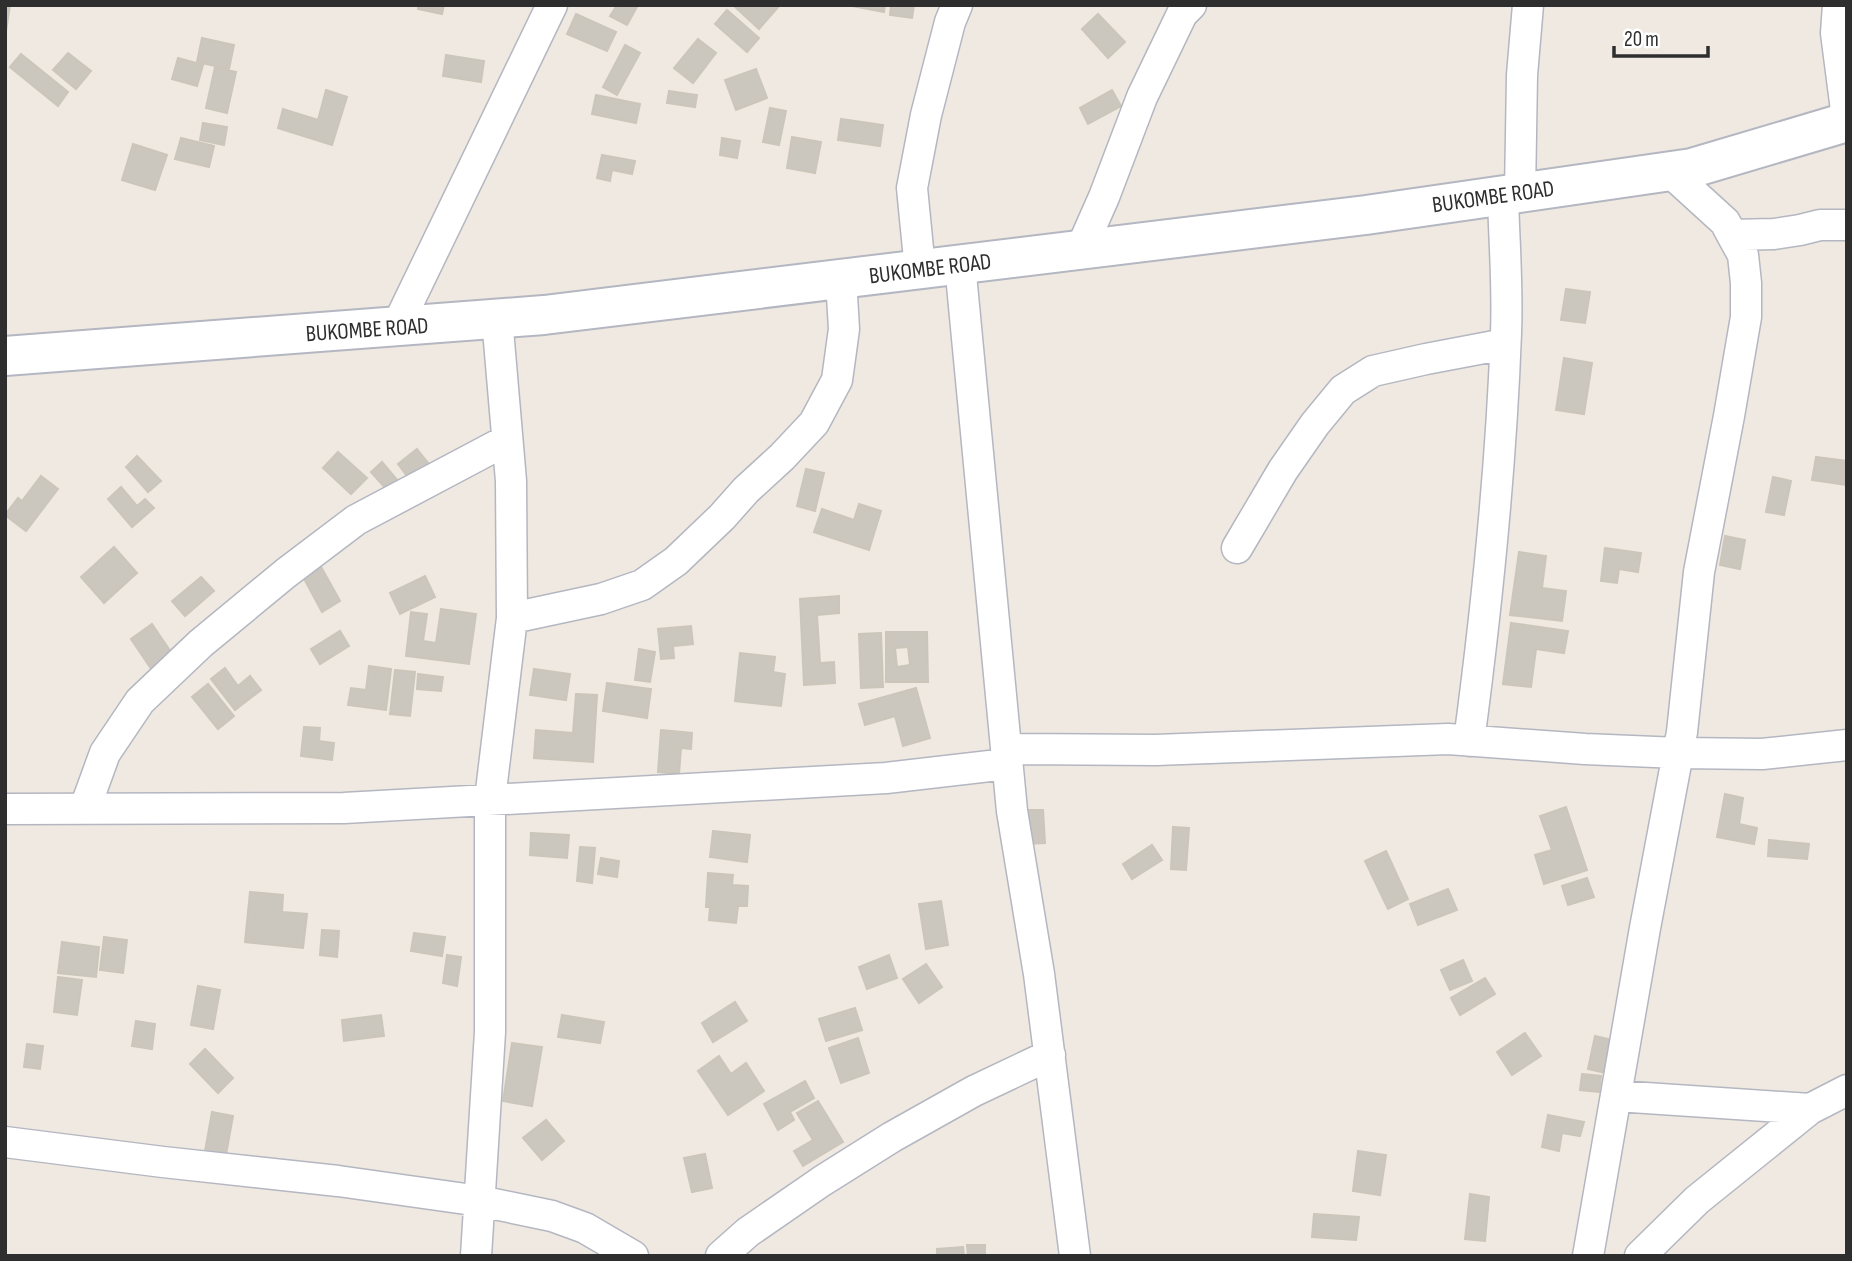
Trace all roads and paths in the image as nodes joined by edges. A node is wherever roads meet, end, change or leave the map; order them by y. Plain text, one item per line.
1 (552, 5) edge
2 (957, 5) edge
3 (1191, 5) edge
4 (1528, 5) edge
5 (1838, 5) edge
6 (1847, 120) edge
7 (1669, 171) junction
8 (1512, 194) junction
9 (1847, 225) edge
10 (1732, 235) junction
11 (1081, 249) junction
12 (960, 264) junction
13 (920, 269) junction
14 (841, 279) junction
15 (497, 318) junction
16 (397, 326) junction
17 (1505, 344) junction
18 (5, 356) edge
19 (507, 440) junction
20 (1237, 548) dead end
21 (512, 618) junction
22 (1469, 741) junction
23 (1847, 745) edge
24 (1678, 753) junction
25 (1007, 757) junction
26 (490, 799) junction
27 (85, 808) junction
28 (5, 809) edge
29 (1050, 1055) junction
30 (1847, 1090) edge
31 (1616, 1096) junction
32 (1810, 1109) junction
33 (5, 1142) edge
34 (480, 1200) junction
35 (476, 1256) edge
36 (633, 1256) edge
37 (721, 1256) edge
38 (1075, 1256) edge
39 (1588, 1256) edge
40 (1640, 1256) edge

1 - 16 street
2 - 13 street
3 - 11 street
4 - 8 street
5 - 6 street
6 - 7 main road, BUKOMBE ROAD
7 - 8 main road, BUKOMBE ROAD
7 - 10 street
8 - 11 main road, BUKOMBE ROAD
8 - 17 street
9 - 10 street
10 - 24 street
11 - 12 main road, BUKOMBE ROAD
12 - 13 main road, BUKOMBE ROAD
12 - 25 street
13 - 14 main road, BUKOMBE ROAD
14 - 15 main road, BUKOMBE ROAD
14 - 21 street
15 - 16 main road, BUKOMBE ROAD
15 - 19 street
16 - 18 main road, BUKOMBE ROAD
17 - 20 street
17 - 22 street
19 - 21 street
19 - 27 street
21 - 26 street
22 - 24 street
22 - 25 street
23 - 24 street
24 - 31 street
25 - 26 street
25 - 29 street
26 - 27 street
26 - 34 street
27 - 28 street
29 - 37 street
29 - 38 street
30 - 32 street
31 - 32 street
31 - 39 street
32 - 40 street
33 - 34 street
34 - 35 street
34 - 36 street

